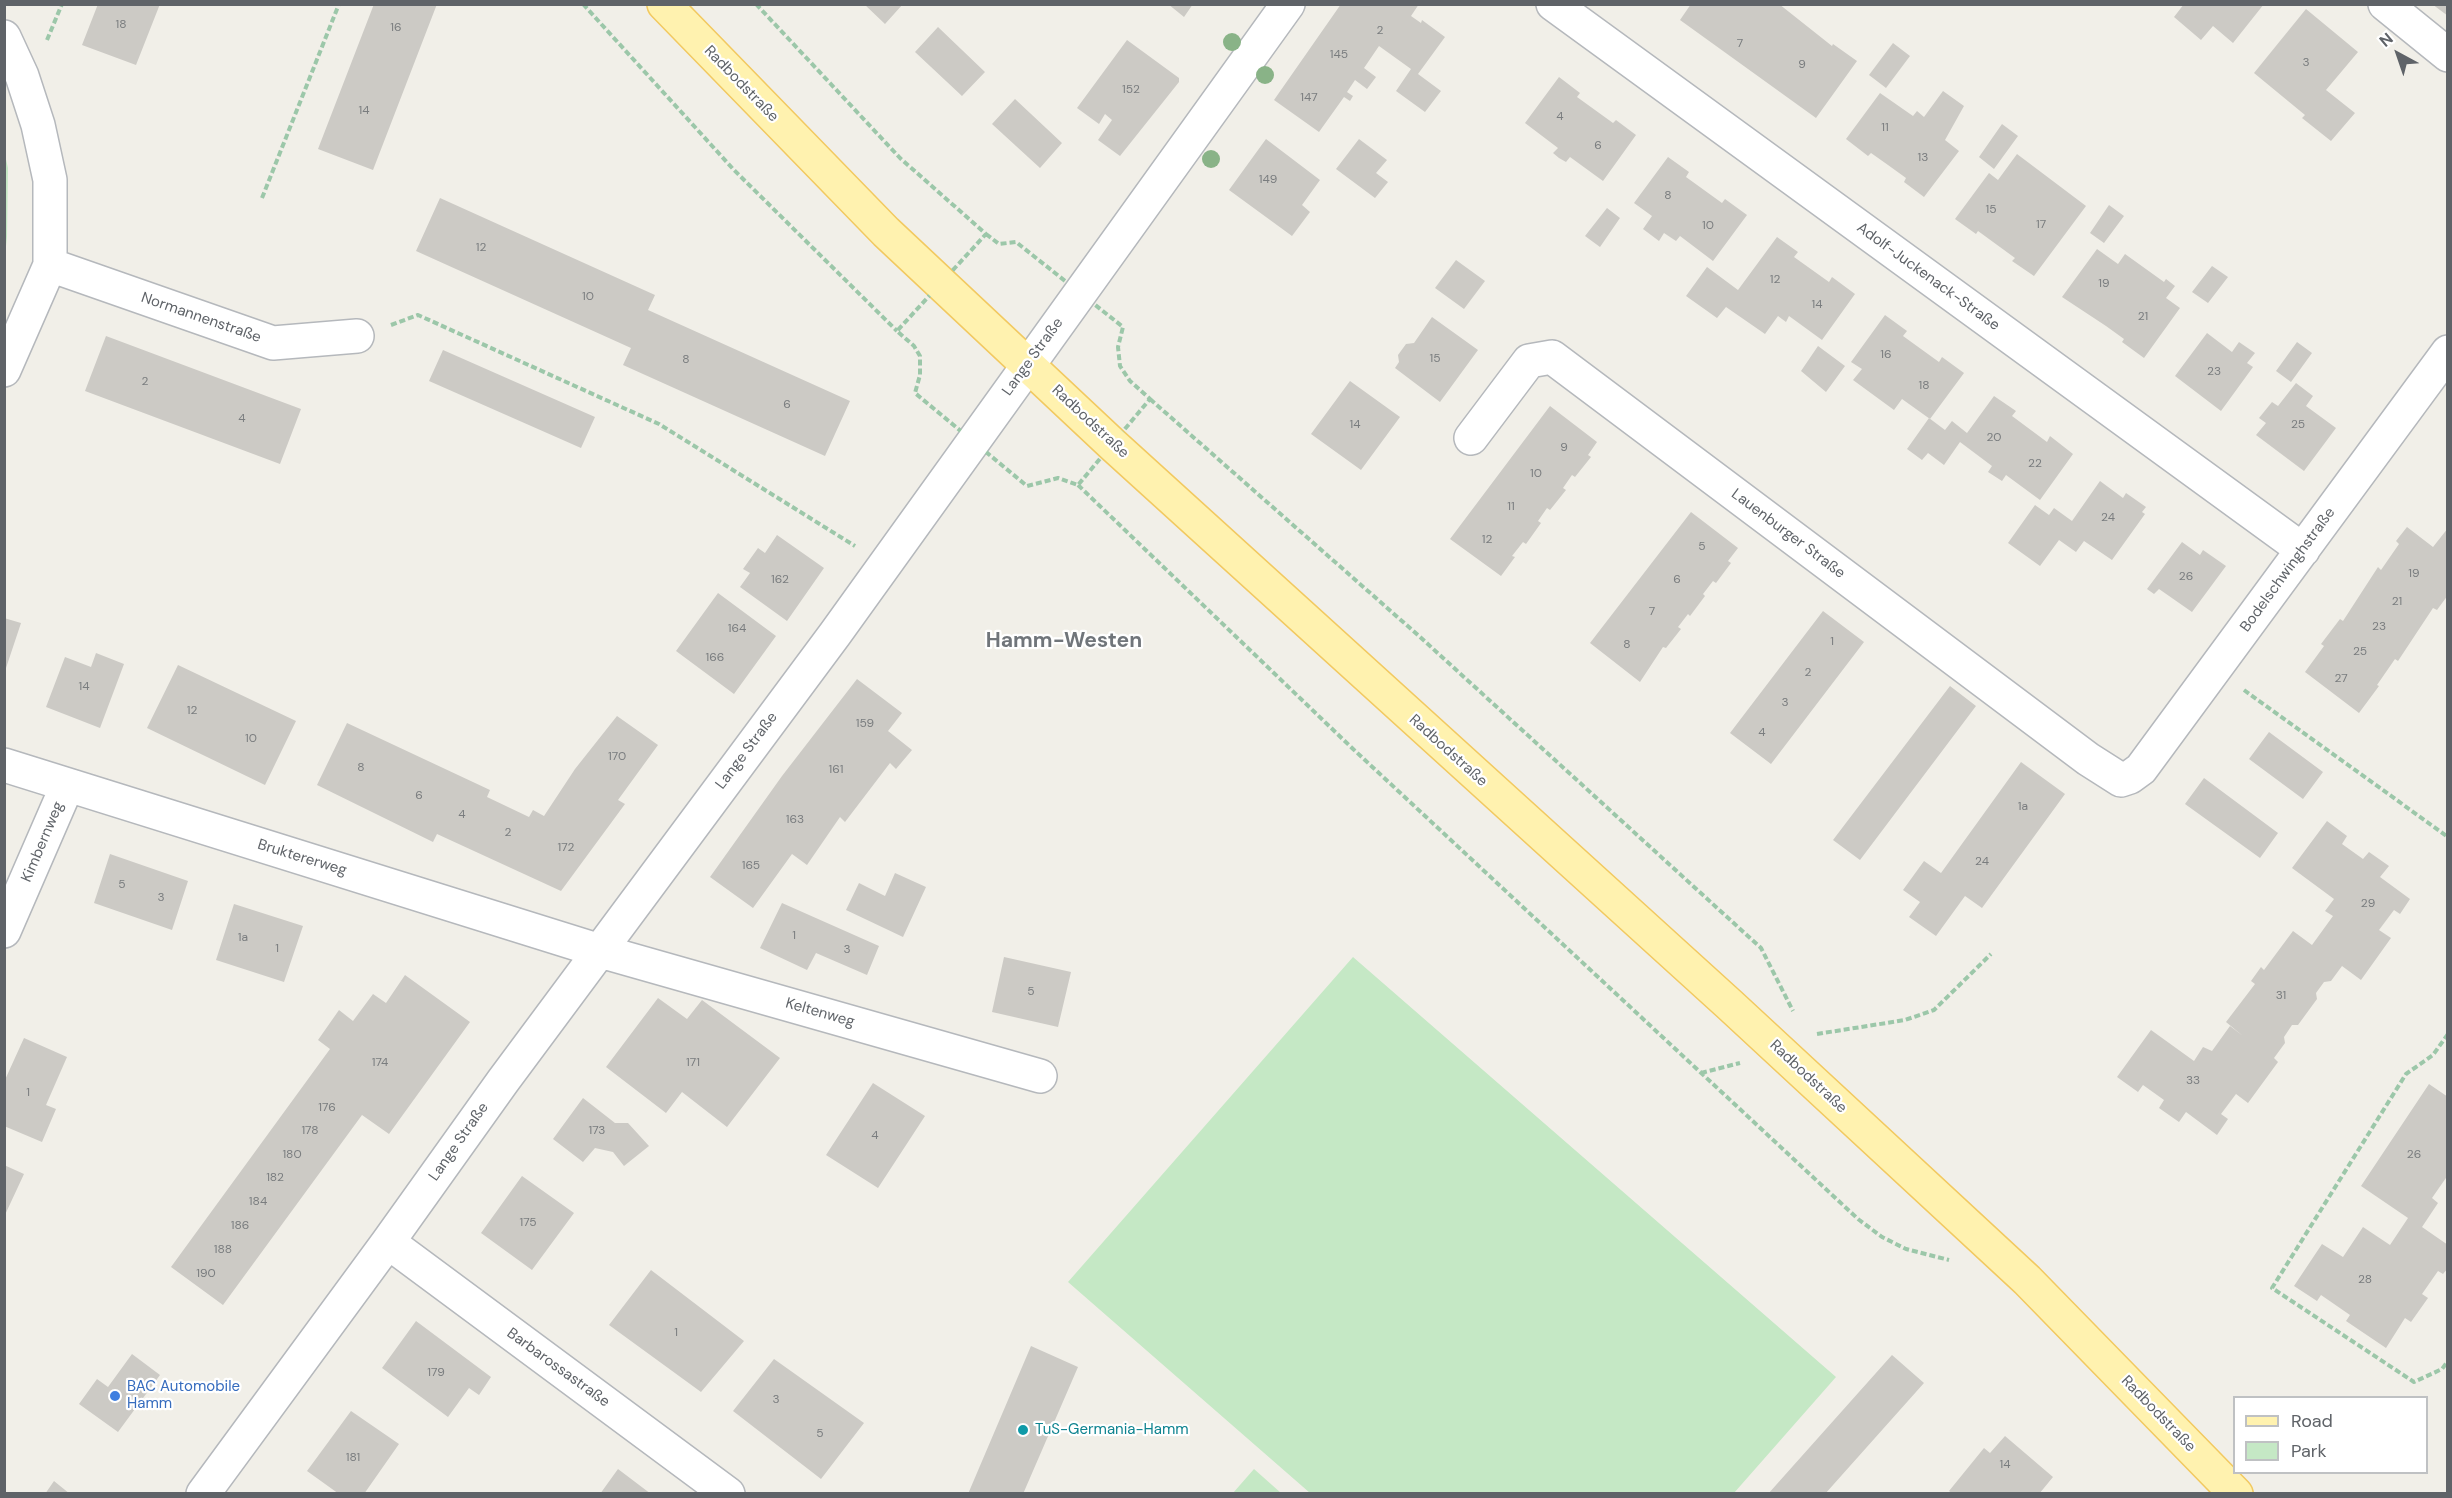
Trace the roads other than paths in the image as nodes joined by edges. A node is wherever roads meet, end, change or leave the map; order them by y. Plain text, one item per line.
1 (664, 4) edge
2 (1288, 4) edge
3 (1553, 4) edge
4 (2385, 4) edge
5 (4, 37) edge
6 (2448, 55) edge
7 (50, 265) junction
8 (357, 336) road end
9 (2448, 352) edge
10 (1028, 364) junction
11 (4, 370) edge
12 (1471, 438) dead end
13 (2303, 550) junction
14 (4, 765) edge
15 (2121, 780) joint
16 (67, 786) junction
17 (4, 931) edge
18 (600, 951) junction
19 (1040, 1076) dead end
20 (388, 1242) junction
21 (202, 1494) edge
22 (728, 1494) edge
23 (2236, 1494) edge

1 - 10 main road, Radbodstraße
2 - 10 street, Lange Straße
3 - 13 street, Adolf-Juckenack-Straße
4 - 6 street
5 - 7 street
7 - 8 street, Normannenstraße
7 - 11 street
9 - 13 street, Bodelschwinghstraße
10 - 18 street, Lange Straße
10 - 23 main road, Radbodstraße
12 - 15 street, Lauenburger Straße
13 - 15 street, Bodelschwinghstraße
14 - 16 street, Bruktererweg
16 - 17 street, Kimbernweg
16 - 18 street, Bruktererweg
18 - 19 street, Keltenweg
18 - 20 street, Lange Straße
20 - 21 street, Lange Straße
20 - 22 street, Barbarossastraße

